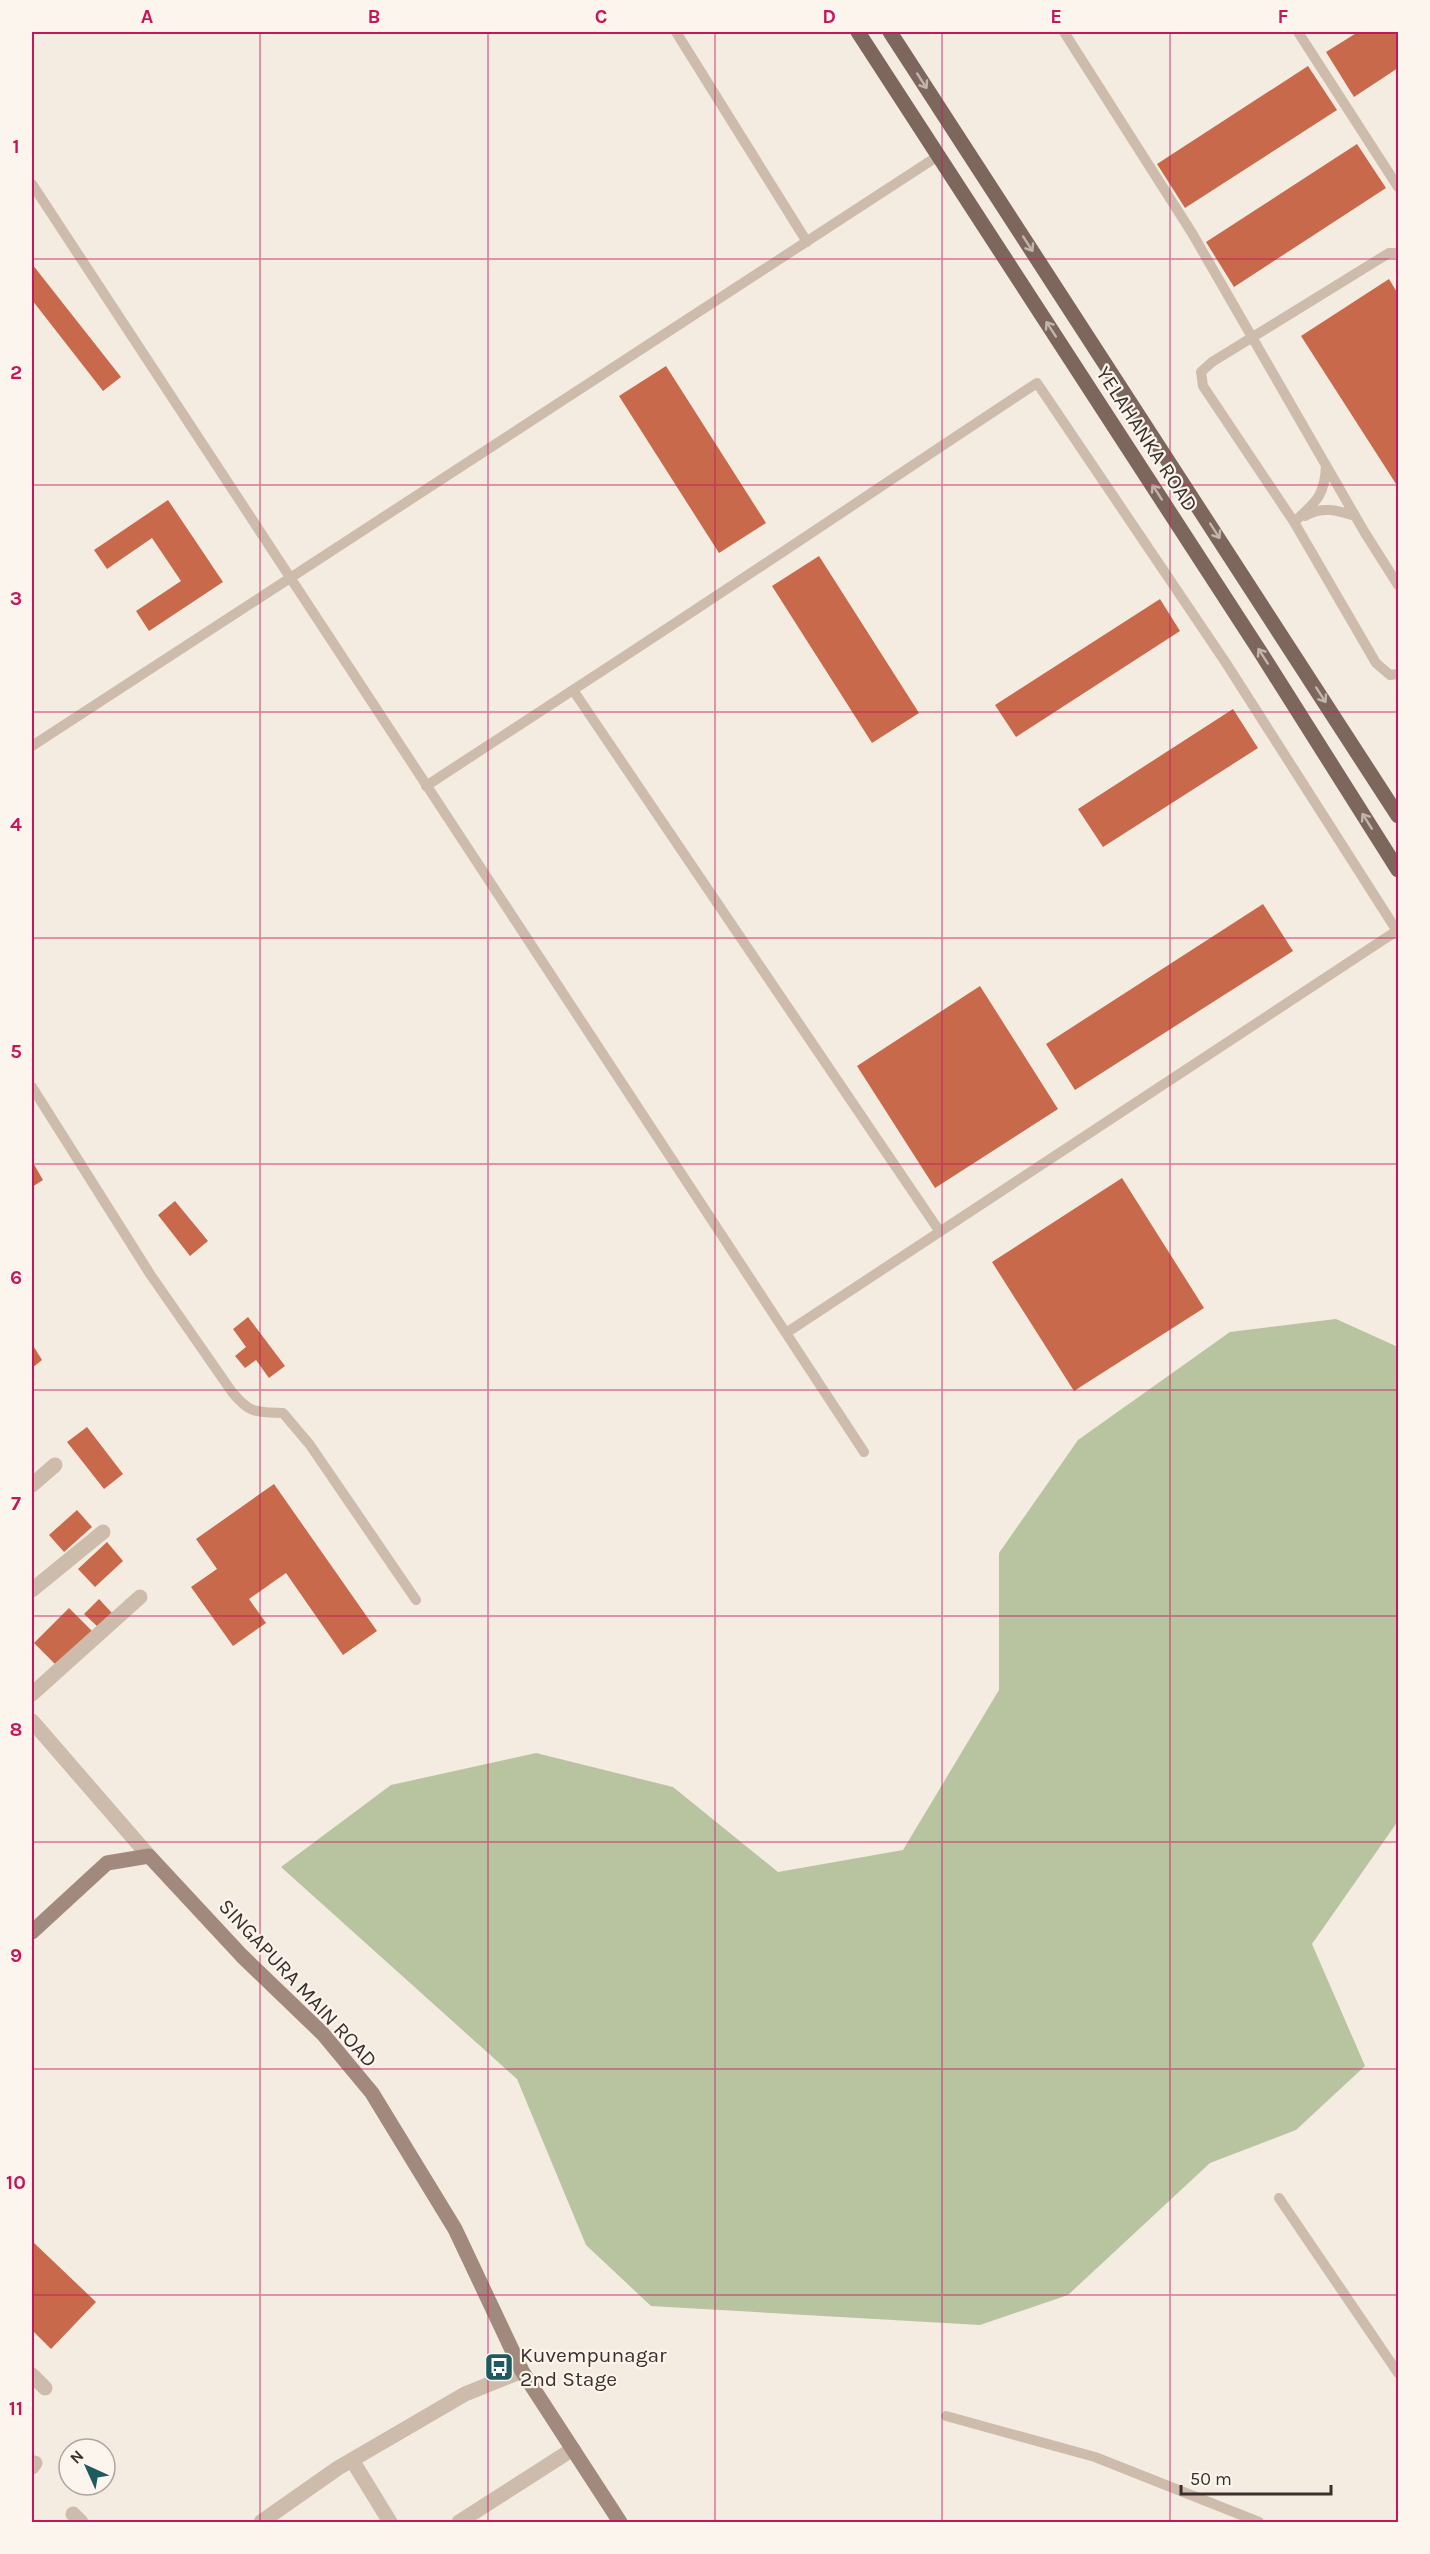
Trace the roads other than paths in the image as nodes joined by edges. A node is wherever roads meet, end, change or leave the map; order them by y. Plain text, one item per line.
1 (676, 32) edge
2 (858, 32) edge
3 (890, 32) edge
4 (1064, 32) edge
5 (1298, 32) edge
6 (938, 156) junction
7 (32, 184) edge
8 (1398, 187) edge
9 (807, 242) junction
10 (1398, 253) edge
11 (1252, 338) junction
12 (1326, 465) junction
13 (1355, 516) junction
14 (1294, 522) junction
15 (291, 579) junction
16 (1398, 585) edge
17 (1398, 674) edge
18 (573, 690) junction
19 (32, 746) edge
20 (426, 786) junction
21 (1398, 816) edge
22 (1398, 870) edge
23 (1398, 930) edge
24 (32, 1087) edge
25 (940, 1232) junction
26 (786, 1333) junction
27 (864, 1452) dead end
28 (55, 1465) dead end
29 (32, 1485) edge
30 (103, 1532) dead end
31 (32, 1590) edge
32 (141, 1597) dead end
33 (416, 1600) dead end
34 (32, 1694) edge
35 (32, 1721) edge
36 (149, 1856) junction
37 (32, 1932) edge
38 (1279, 2198) dead end
39 (522, 2372) junction
40 (1398, 2373) edge
41 (32, 2375) edge
42 (45, 2388) dead end
43 (946, 2416) dead end
44 (573, 2450) junction
45 (352, 2460) junction
46 (261, 2523) edge
47 (390, 2523) edge
48 (459, 2523) edge
49 (620, 2523) edge
50 (1258, 2523) edge

1 - 9 lane
2 - 6 main road, YELAHANKA ROAD
3 -> 21 main road, YELAHANKA ROAD
4 - 11 lane
5 - 8 lane
6 - 9 lane
22 -> 6 main road, YELAHANKA ROAD
7 - 15 lane
9 - 15 lane
10 - 11 lane
11 - 12 lane
11 - 14 lane
12 - 13 lane
12 - 14 lane
13 - 14 lane
13 - 16 lane
14 - 17 lane
15 - 19 lane
15 - 20 lane
18 - 20 lane
18 - 23 lane
18 - 25 lane
20 - 26 lane
23 - 25 lane
24 - 33 lane
25 - 26 lane
26 - 27 lane
28 - 29 street
30 - 31 street
32 - 34 street
35 - 36 street
36 - 37 street
36 - 39 street, SINGAPURA MAIN ROAD
38 - 40 lane
39 - 44 street, SINGAPURA MAIN ROAD
39 - 45 street
41 - 42 street
43 - 50 lane
44 - 48 street
44 - 49 street, SINGAPURA MAIN ROAD
45 - 46 street
45 - 47 street

